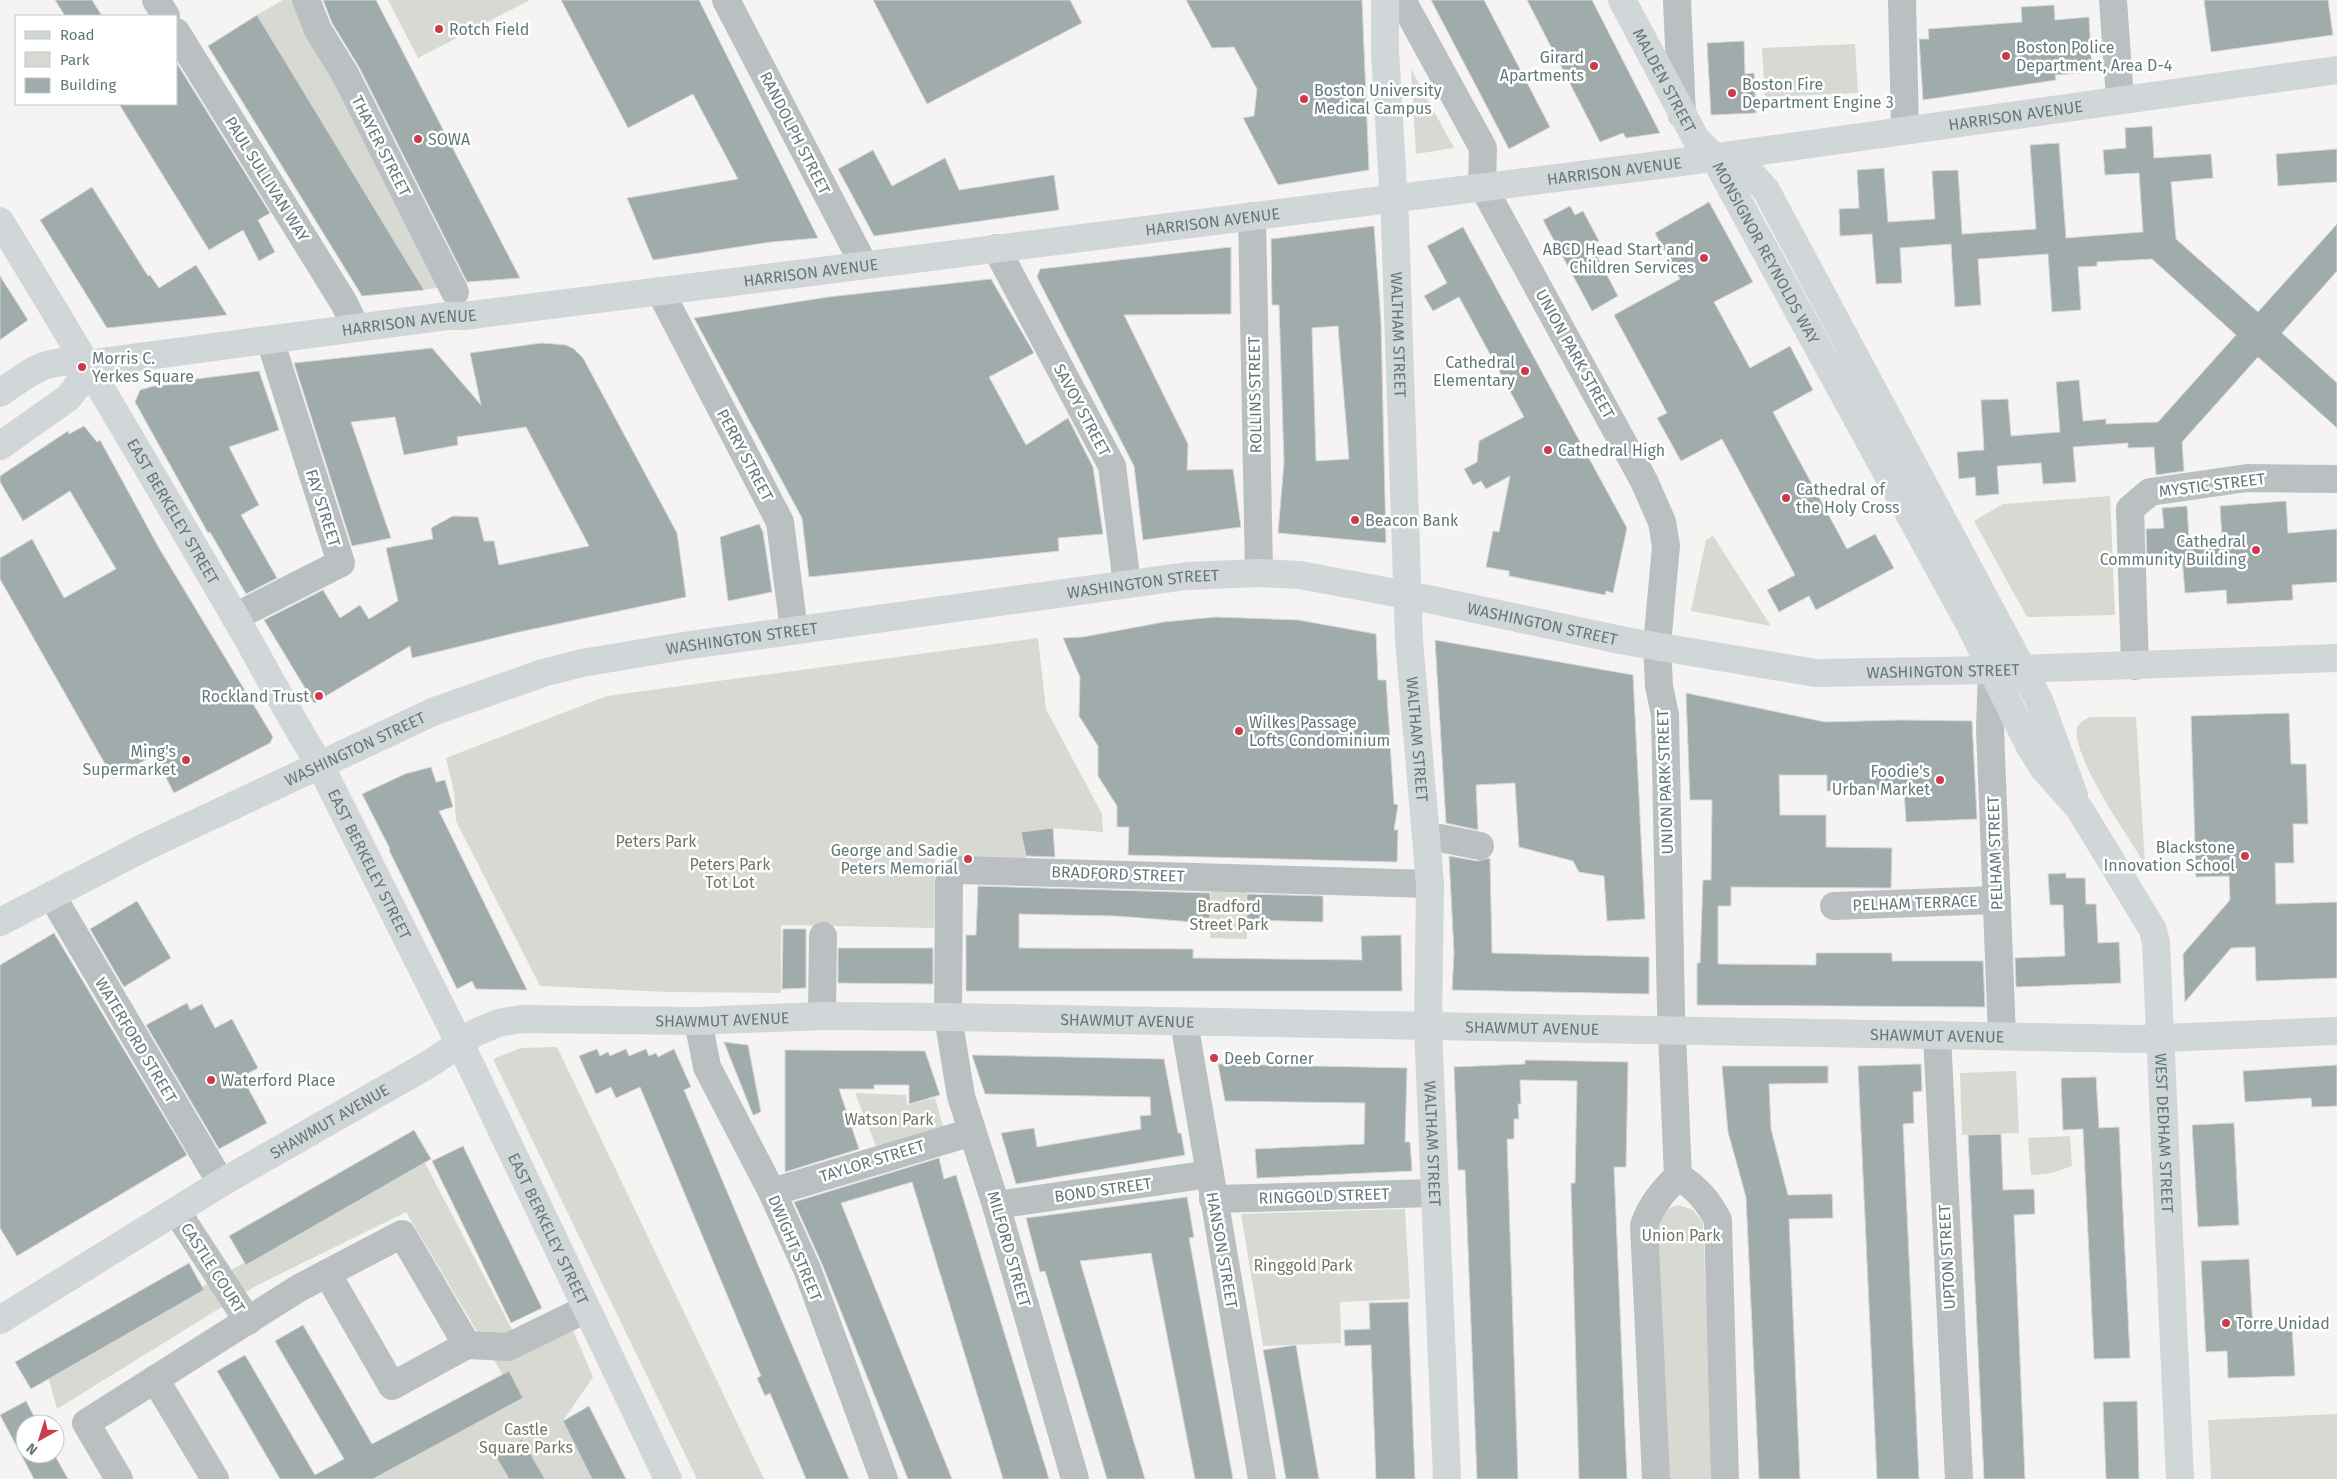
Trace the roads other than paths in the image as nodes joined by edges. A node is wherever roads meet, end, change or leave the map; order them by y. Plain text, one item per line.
1 (156, 0) edge
2 (306, 0) edge
3 (726, 0) edge
4 (1385, 0) edge
5 (1402, 0) edge
6 (1622, 0) edge
7 (1677, 0) edge
8 (1902, 0) edge
9 (2114, 0) edge
10 (165, 15) edge
11 (178, 35) edge
12 (2337, 70) edge
13 (2120, 99) junction
14 (1682, 116) junction
15 (1905, 130) junction
16 (1714, 157) junction
17 (1482, 185) junction
18 (1394, 198) junction
19 (1252, 216) junction
20 (0, 221) edge
21 (996, 248) junction
22 (864, 265) junction
23 (660, 291) junction
24 (455, 292) dead end
25 (356, 328) junction
26 (270, 340) junction
27 (87, 364) junction
28 (0, 393) edge
29 (0, 446) edge
30 (2337, 479) edge
31 (1260, 573) junction
32 (1127, 584) junction
33 (1408, 595) junction
34 (235, 618) junction
35 (794, 630) junction
36 (1657, 645) junction
37 (2337, 658) edge
38 (2135, 666) junction
39 (2022, 669) junction
40 (1992, 670) junction
41 (320, 765) junction
42 (2079, 808) junction
43 (1440, 838) dead end
44 (1480, 846) dead end
45 (1430, 884) junction
46 (52, 896) junction
47 (1997, 900) junction
48 (1834, 906) dead end
49 (0, 922) edge
50 (823, 936) dead end
51 (822, 1016) junction
52 (948, 1017) junction
53 (698, 1021) junction
54 (1184, 1022) junction
55 (1428, 1026) junction
56 (1672, 1030) junction
57 (2337, 1031) edge
58 (1937, 1035) junction
59 (2002, 1036) junction
60 (2159, 1039) junction
61 (459, 1043) junction
62 (972, 1132) junction
63 (1678, 1176) junction
64 (221, 1183) junction
65 (1211, 1187) junction
66 (772, 1192) junction
67 (1435, 1193) junction
68 (996, 1205) junction
69 (177, 1212) junction
70 (327, 1273) junction
71 (586, 1309) junction
72 (0, 1320) edge
73 (248, 1321) junction
74 (467, 1346) junction
75 (156, 1379) junction
76 (119, 1479) edge
77 (215, 1479) edge
78 (668, 1479) edge
79 (884, 1479) edge
80 (1075, 1479) edge
81 (1262, 1479) edge
82 (1446, 1479) edge
83 (1656, 1479) edge
84 (1725, 1479) edge
85 (1958, 1479) edge
86 (2180, 1479) edge

1 - 10 street
2 - 24 street, THAYER STREET
3 - 22 street, RANDOLPH STREET
4 - 18 main road, WALTHAM STREET
5 - 17 street
6 - 14 main road, MALDEN STREET
7 - 14 street
8 - 15 street
9 - 13 street
11 - 25 street, PAUL SULLIVAN WAY
12 - 13 main road, HARRISON AVENUE
13 - 15 main road, HARRISON AVENUE
14 - 16 main road, MALDEN STREET
15 - 16 main road, HARRISON AVENUE
16 - 17 main road, HARRISON AVENUE
16 - 39 main road, MONSIGNOR REYNOLDS WAY
16 - 40 main road, MONSIGNOR REYNOLDS WAY
17 - 18 main road, HARRISON AVENUE
17 - 36 street, UNION PARK STREET
18 - 19 main road, HARRISON AVENUE
18 - 33 main road, WALTHAM STREET
19 - 21 main road, HARRISON AVENUE
19 - 31 street, ROLLINS STREET
20 - 27 main road, EAST BERKELEY STREET
21 - 22 main road, HARRISON AVENUE
21 - 32 street, SAVOY STREET
22 - 23 main road, HARRISON AVENUE
23 - 25 main road, HARRISON AVENUE
23 - 35 street, PERRY STREET
25 - 26 main road, HARRISON AVENUE
26 - 27 main road, HARRISON AVENUE
26 - 34 street, FAY STREET
27 - 28 main road, HARRISON AVENUE
27 - 29 main road
27 - 34 main road, EAST BERKELEY STREET
30 - 38 street, MYSTIC STREET
31 - 32 main road, WASHINGTON STREET
31 - 33 main road, WASHINGTON STREET
32 - 35 main road, WASHINGTON STREET
33 - 36 main road, WASHINGTON STREET
33 - 45 main road, WALTHAM STREET
34 - 41 main road, EAST BERKELEY STREET
35 - 41 main road, WASHINGTON STREET
36 - 40 main road, WASHINGTON STREET
36 - 56 street, UNION PARK STREET
37 - 38 main road, WASHINGTON STREET
38 - 39 main road, WASHINGTON STREET
39 - 40 main road, WASHINGTON STREET
39 - 42 main road, WEST DEDHAM STREET
40 - 42 main road, WEST DEDHAM STREET
40 - 47 street, PELHAM STREET
41 - 46 main road, WASHINGTON STREET
41 - 61 main road, EAST BERKELEY STREET
42 - 60 main road, WEST DEDHAM STREET
43 - 44 street
45 - 52 street, BRADFORD STREET
45 - 55 main road, WALTHAM STREET
46 - 49 main road, WASHINGTON STREET
46 - 64 street, WATERFORD STREET
47 - 48 street, PELHAM TERRACE
47 - 59 street, PELHAM STREET
50 - 51 street
51 - 52 main road, SHAWMUT AVENUE
51 - 53 main road, SHAWMUT AVENUE
52 - 54 main road, SHAWMUT AVENUE
52 - 62 street, MILFORD STREET
53 - 61 main road, SHAWMUT AVENUE
53 - 66 street, DWIGHT STREET
54 - 55 main road, SHAWMUT AVENUE
54 - 65 street, HANSON STREET
55 - 56 main road, SHAWMUT AVENUE
55 - 67 main road, WALTHAM STREET
56 - 58 main road, SHAWMUT AVENUE
56 - 63 street
57 - 60 main road, SHAWMUT AVENUE
58 - 59 main road, SHAWMUT AVENUE
58 - 85 street, UPTON STREET
59 - 60 main road, SHAWMUT AVENUE
60 - 86 main road, WEST DEDHAM STREET
61 - 64 main road, SHAWMUT AVENUE
61 - 71 main road, EAST BERKELEY STREET
62 - 66 street, TAYLOR STREET
62 - 68 street, MILFORD STREET
63 - 83 street
63 - 84 street
64 - 69 main road, SHAWMUT AVENUE
65 - 67 street, RINGGOLD STREET
65 - 68 street, BOND STREET
65 - 81 street, HANSON STREET
66 - 79 street, DWIGHT STREET
67 - 82 main road, WALTHAM STREET
68 - 80 street, MILFORD STREET
69 - 72 main road, SHAWMUT AVENUE
69 - 73 street, CASTLE COURT
70 - 73 street, CASTLE COURT
70 - 74 street, CASTLE COURT
70 - 74 street
71 - 74 street
71 - 78 main road, EAST BERKELEY STREET
73 - 75 street
75 - 76 street
75 - 77 street

